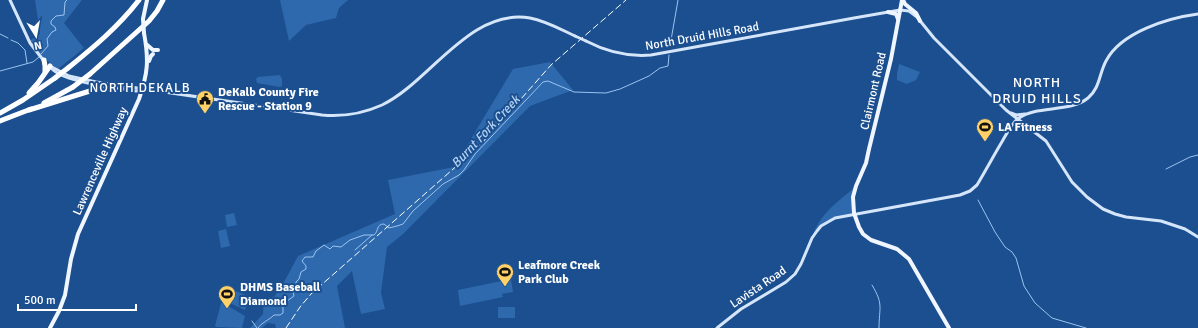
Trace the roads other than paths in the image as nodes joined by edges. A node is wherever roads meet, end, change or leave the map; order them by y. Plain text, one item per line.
1 (10, 0) edge
2 (139, 0) edge
3 (147, 0) edge
4 (163, 0) edge
5 (903, 0) edge
6 (900, 10) junction
7 (888, 12) junction
8 (1198, 14) edge
9 (898, 20) junction
10 (920, 21) junction
11 (146, 44) junction
12 (158, 50) dead end
13 (153, 54) dead end
14 (42, 59) junction
15 (148, 63) junction
16 (50, 66) junction
17 (45, 73) junction
18 (96, 84) junction
19 (106, 86) junction
20 (91, 90) junction
21 (142, 90) junction
22 (6, 110) junction
23 (29, 110) junction
24 (1009, 112) junction
25 (0, 113) edge
26 (1027, 114) junction
27 (1017, 120) junction
28 (0, 121) edge
29 (1024, 125) junction
30 (855, 215) junction
31 (1198, 237) edge
32 (50, 328) edge
33 (717, 328) edge
34 (949, 328) edge

1 - 14 main road, North Druid Hills Road
2 - 22 highway, bridge
3 - 11 main road, Lawrenceville Highway, bridge
4 - 23 highway, bridge
5 - 6 main road, Clairmont Road
5 - 10 main road
6 - 7 main road, North Druid Hills Road
6 - 9 main road, Clairmont Road
6 - 10 main road
7 - 9 main road
7 - 21 main road, North Druid Hills Road, bridge
8 - 26 main road
9 - 30 main road, Clairmont Road
10 - 24 main road
11 - 12 main road
11 - 15 main road, Lawrenceville Highway
13 - 15 main road
14 - 16 main road, North Druid Hills Road
14 - 17 highway
15 - 21 main road, Lawrenceville Highway
16 - 17 highway
16 - 18 main road, North Druid Hills Road
17 - 22 highway
18 - 19 main road, North Druid Hills Road
18 - 20 highway
18 - 21 main road, North Druid Hills Road
19 - 20 highway
19 - 21 main road, North Druid Hills Road
20 - 23 highway
21 - 32 main road, Lawrenceville Highway
22 - 25 highway
23 - 28 highway
24 - 26 main road
24 - 27 main road
26 - 27 main road
26 - 29 main road
27 - 29 main road
27 - 30 main road, Lavista Road
29 - 31 main road
30 - 33 main road, Lavista Road
30 - 34 main road

